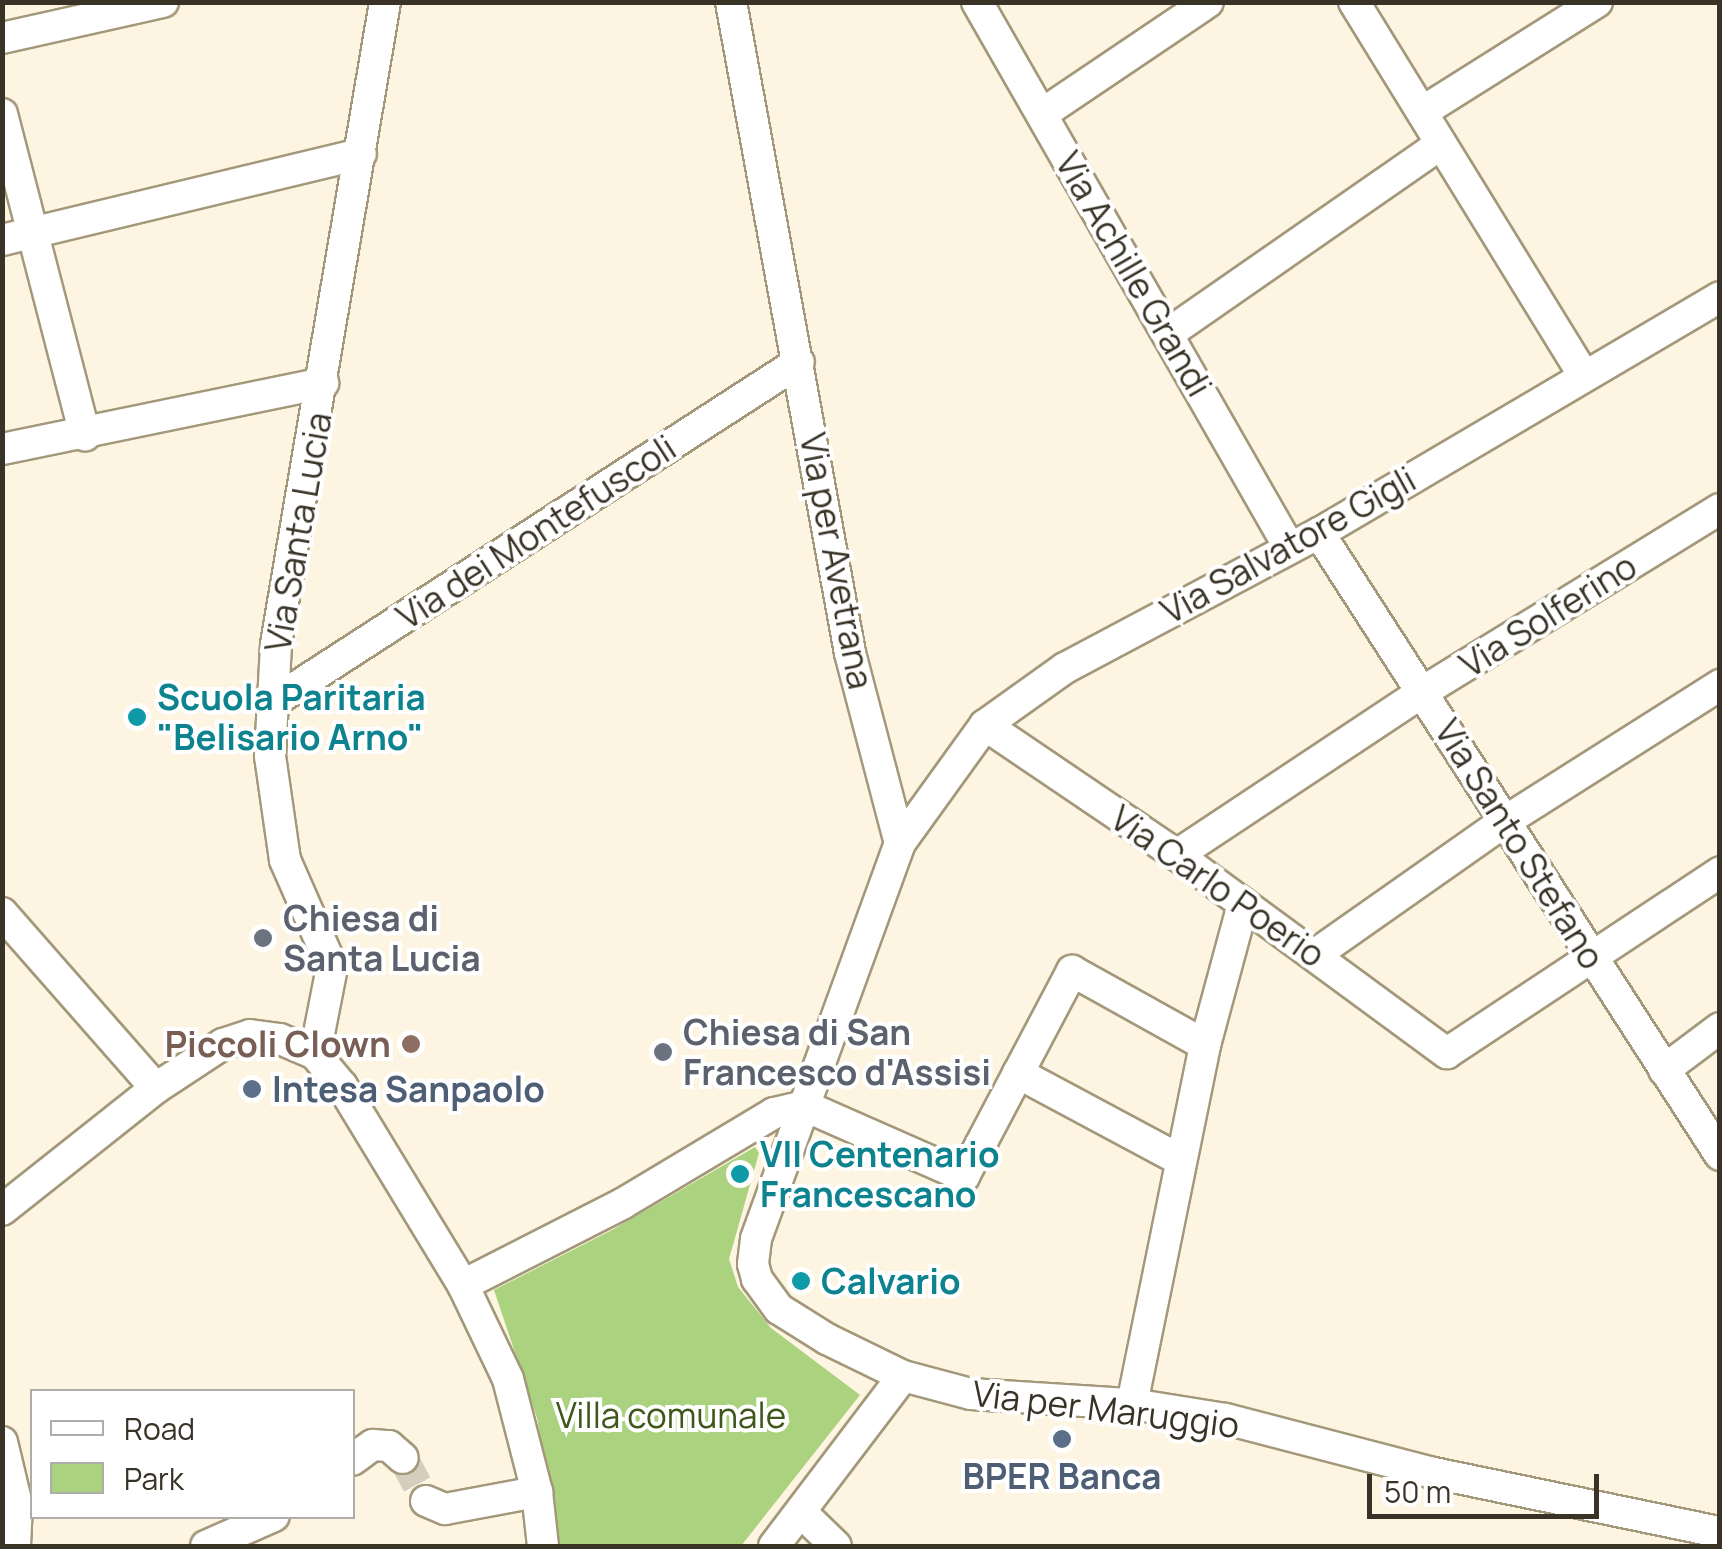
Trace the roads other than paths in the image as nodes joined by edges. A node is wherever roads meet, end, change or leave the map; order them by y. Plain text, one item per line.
1 (163, 2) edge
2 (385, 2) edge
3 (731, 2) edge
4 (977, 2) edge
5 (1208, 2) edge
6 (1354, 2) edge
7 (1598, 2) edge
8 (2, 38) edge
9 (1422, 112) junction
10 (2, 114) edge
11 (1042, 114) junction
12 (1441, 144) junction
13 (361, 154) junction
14 (16, 237) edge
15 (1716, 306) edge
16 (1170, 333) junction
17 (800, 362) junction
18 (1584, 376) junction
19 (323, 383) junction
20 (85, 435) junction
21 (2, 449) edge
22 (1720, 510) edge
23 (1319, 534) junction
24 (1289, 547) junction
25 (1720, 685) edge
26 (1424, 691) junction
27 (272, 702) junction
28 (985, 726) junction
29 (1504, 822) junction
30 (900, 843) junction
31 (1177, 855) junction
32 (1720, 872) edge
33 (1243, 904) junction
34 (2, 914) edge
35 (1316, 954) junction
36 (1590, 954) junction
37 (1720, 1028) edge
38 (1205, 1046) junction
39 (316, 1054) junction
40 (1664, 1070) junction
41 (1018, 1073) junction
42 (156, 1088) junction
43 (805, 1106) junction
44 (1720, 1154) edge
45 (1180, 1160) junction
46 (2, 1210) edge
47 (463, 1284) junction
48 (903, 1376) junction
49 (1132, 1404) junction
50 (13, 1444) edge
51 (363, 1452) edge
52 (403, 1458) dead end
53 (537, 1492) junction
54 (426, 1502) dead end
55 (802, 1513) junction
56 (267, 1519) edge
57 (1720, 1532) edge
58 (15, 1546) edge
59 (206, 1546) edge
60 (542, 1546) edge
61 (774, 1546) edge
62 (836, 1546) edge

1 - 8 street
2 - 13 street, Via Santa Lucia
3 - 17 street, Via per Avetrana
4 - 11 street, Via Achille Grandi
5 - 11 street
6 - 9 street
7 - 9 street
9 - 12 street
10 - 14 street
11 - 16 street, Via Achille Grandi
12 - 16 street
12 - 18 street
13 - 14 street
13 - 19 street, Via Santa Lucia
14 - 20 street
15 - 18 street, Via Salvatore Gigli
16 - 24 street, Via Achille Grandi
17 - 27 street, Via dei Montefuscoli
17 - 30 street, Via per Avetrana
18 - 23 street, Via Salvatore Gigli
19 - 20 street
19 - 27 street, Via Santa Lucia
20 - 21 street
22 - 26 street, Via Solferino
23 - 24 street, Via Salvatore Gigli
23 - 26 street, Via Santo Stefano
24 - 28 street, Via Salvatore Gigli
25 - 29 street
26 - 29 street, Via Santo Stefano
26 - 31 street, Via Solferino
27 - 39 street, Via Santa Lucia
28 - 30 street, Via Salvatore Gigli
28 - 31 street, Via Carlo Poerio
29 - 35 street
29 - 36 street, Via Santo Stefano
30 - 43 street
31 - 33 street, Via Carlo Poerio
32 - 36 street
33 - 35 street, Via Carlo Poerio
33 - 38 street
34 - 42 street
35 - 36 street, Via Carlo Poerio
36 - 40 street, Via Santo Stefano
37 - 40 street
38 - 41 street
38 - 45 street
39 - 42 street
39 - 47 street
40 - 44 street, Via Santo Stefano
41 - 43 street
41 - 45 street
42 - 46 street
43 - 47 street
43 - 48 street, Via per Maruggio
45 - 49 street
47 - 53 street
48 - 49 street, Via per Maruggio
48 - 55 street
49 - 57 street, Via per Maruggio
50 - 58 street
51 - 52 street
53 - 54 street
53 - 60 street
55 - 61 street
55 - 62 street
56 - 59 street

